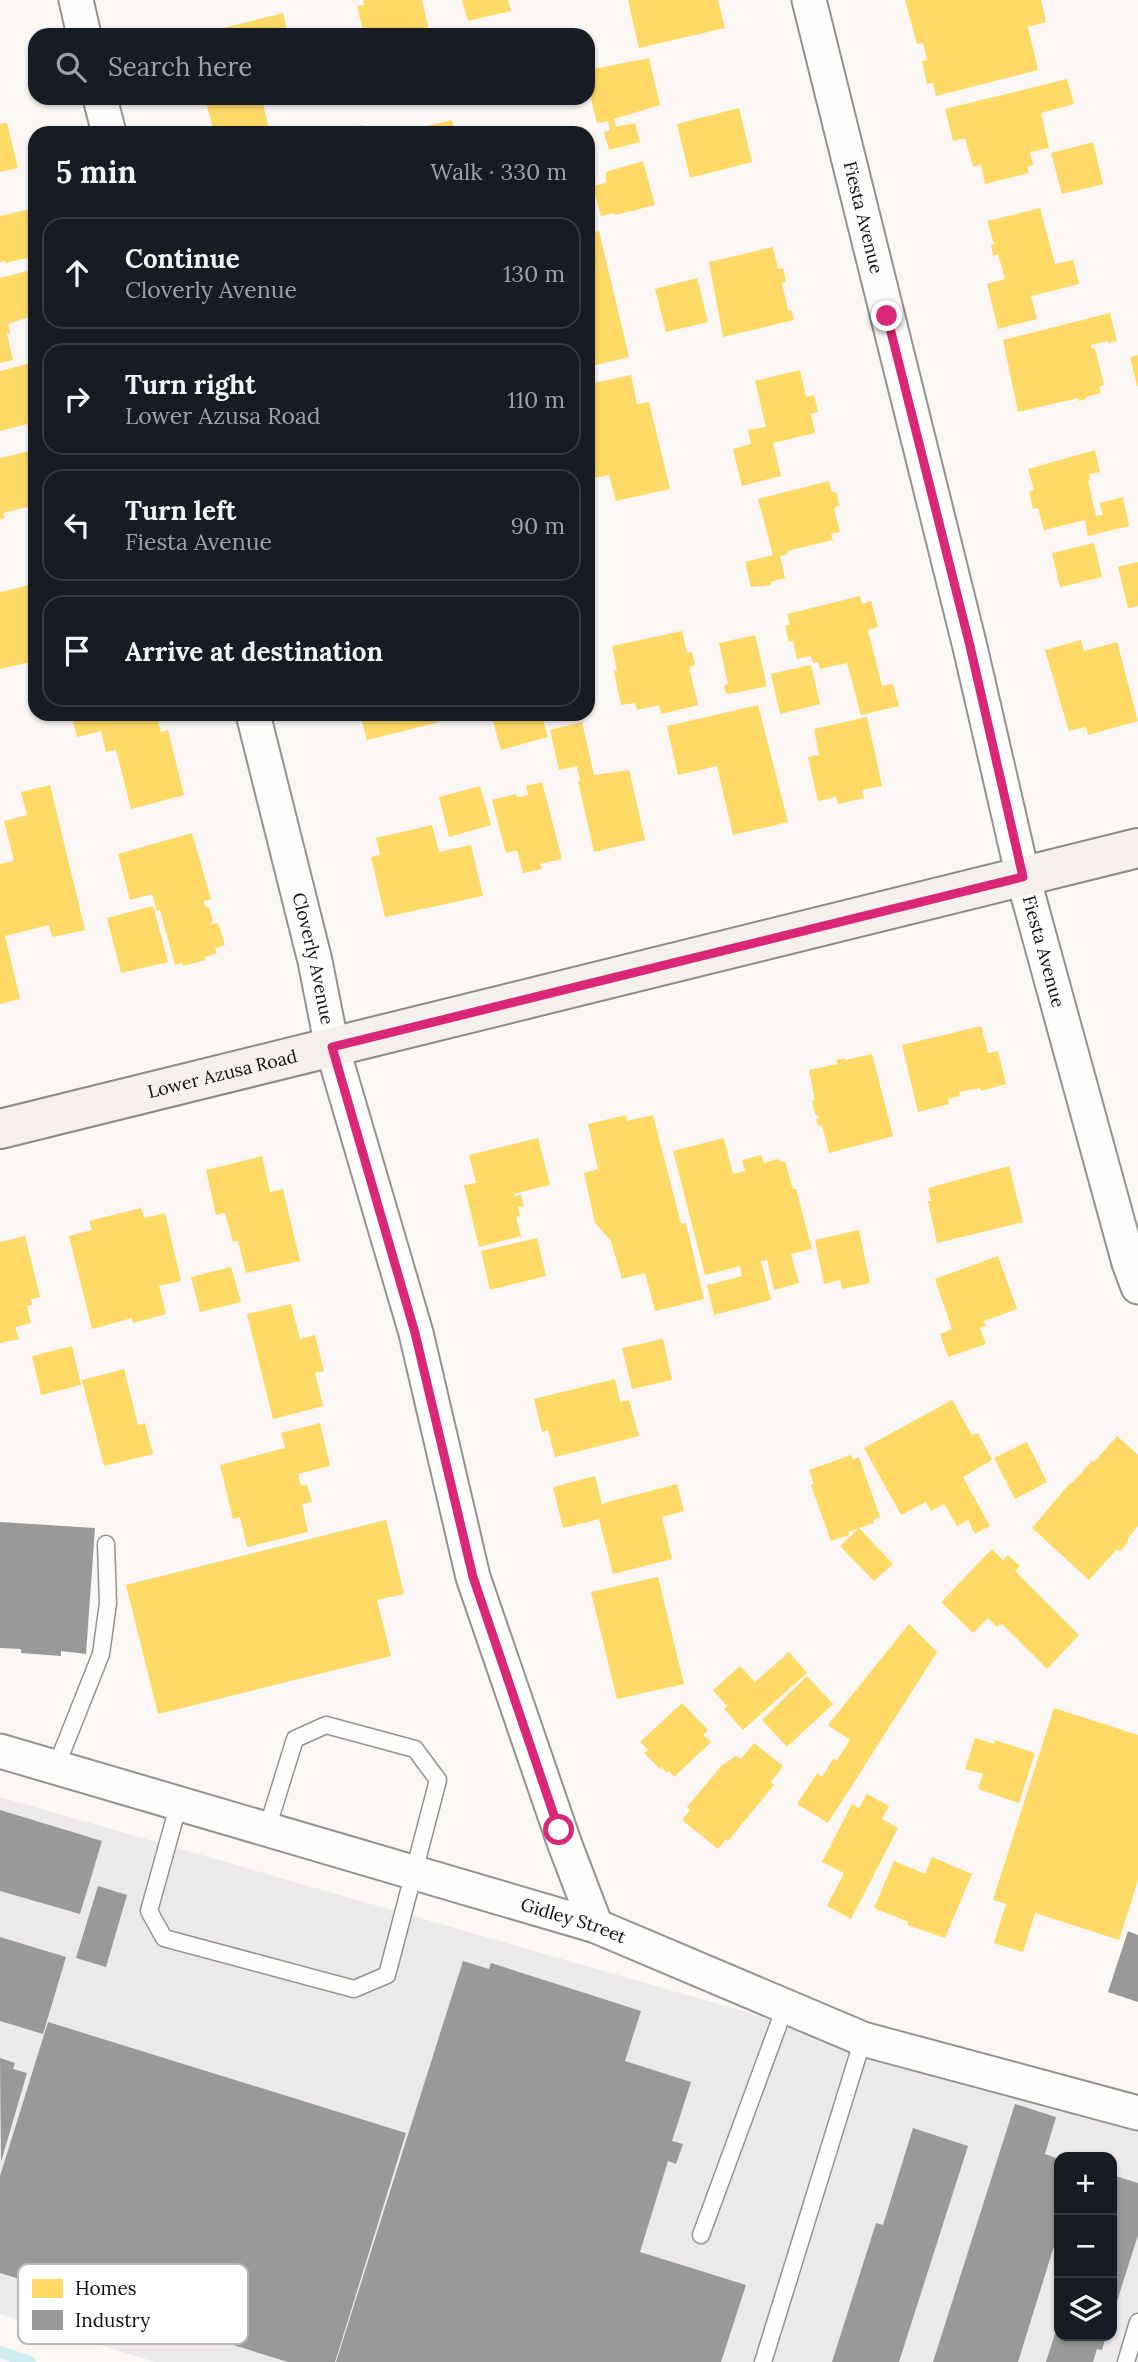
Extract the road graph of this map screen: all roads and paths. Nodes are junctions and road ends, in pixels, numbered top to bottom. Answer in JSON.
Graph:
{"nodes":[{"id":1,"x":76,"y":0,"type":"edge"},
{"id":2,"x":809,"y":0,"type":"edge"},
{"id":3,"x":82,"y":28,"type":"edge"},
{"id":4,"x":102,"y":105,"type":"edge"},
{"id":5,"x":107,"y":126,"type":"edge"},
{"id":6,"x":255,"y":721,"type":"edge"},
{"id":7,"x":1138,"y":848,"type":"edge"},
{"id":8,"x":1023,"y":877,"type":"junction"},
{"id":9,"x":332,"y":1047,"type":"junction"},
{"id":10,"x":0,"y":1129,"type":"edge"},
{"id":11,"x":1138,"y":1287,"type":"edge"},
{"id":12,"x":106,"y":1544,"type":"dead end"},
{"id":13,"x":0,"y":1751,"type":"edge"},
{"id":14,"x":56,"y":1767,"type":"junction"},
{"id":15,"x":179,"y":1803,"type":"junction"},
{"id":16,"x":267,"y":1829,"type":"junction"},
{"id":17,"x":415,"y":1873,"type":"junction"},
{"id":18,"x":596,"y":1926,"type":"junction"},
{"id":19,"x":785,"y":2007,"type":"junction"},
{"id":20,"x":863,"y":2039,"type":"junction"},
{"id":21,"x":1138,"y":2113,"type":"edge"},
{"id":22,"x":701,"y":2235,"type":"dead end"},
{"id":23,"x":1138,"y":2322,"type":"edge"},
{"id":24,"x":763,"y":2362,"type":"edge"},
{"id":25,"x":1126,"y":2362,"type":"edge"}],
"edges":[{"from":1,"to":3,"type":"street"},
{"from":2,"to":8,"type":"street","name":"Fiesta Avenue"},
{"from":4,"to":5,"type":"street"},
{"from":6,"to":9,"type":"street","name":"Cloverly Avenue"},
{"from":7,"to":8,"type":"main road","name":"Lower Azusa Road"},
{"from":8,"to":9,"type":"main road","name":"Lower Azusa Road"},
{"from":8,"to":11,"type":"street","name":"Fiesta Avenue"},
{"from":9,"to":10,"type":"main road","name":"Lower Azusa Road"},
{"from":9,"to":18,"type":"street","name":"Cloverly Avenue"},
{"from":12,"to":14,"type":"lane"},
{"from":13,"to":14,"type":"street","name":"Gidley Street"},
{"from":14,"to":15,"type":"street","name":"Gidley Street"},
{"from":15,"to":16,"type":"street","name":"Gidley Street"},
{"from":15,"to":17,"type":"lane"},
{"from":16,"to":17,"type":"street","name":"Gidley Street"},
{"from":16,"to":17,"type":"lane"},
{"from":17,"to":18,"type":"street","name":"Gidley Street"},
{"from":18,"to":19,"type":"street","name":"Gidley Street"},
{"from":19,"to":20,"type":"street","name":"Gidley Street"},
{"from":19,"to":22,"type":"lane"},
{"from":20,"to":21,"type":"street","name":"Gidley Street"},
{"from":20,"to":24,"type":"lane"},
{"from":23,"to":25,"type":"lane"}]}
